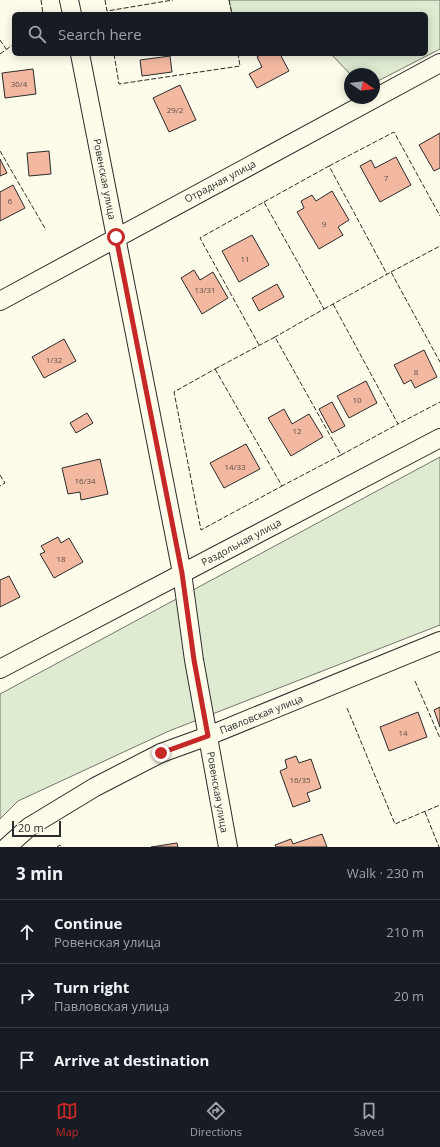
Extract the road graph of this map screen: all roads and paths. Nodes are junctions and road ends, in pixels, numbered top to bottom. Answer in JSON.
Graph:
{"nodes":[{"id":1,"x":69,"y":0,"type":"edge"},
{"id":2,"x":72,"y":12,"type":"edge"},
{"id":3,"x":80,"y":56,"type":"edge"},
{"id":4,"x":440,"y":63,"type":"edge"},
{"id":5,"x":116,"y":237,"type":"junction"},
{"id":6,"x":0,"y":301,"type":"edge"},
{"id":7,"x":440,"y":438,"type":"edge"},
{"id":8,"x":182,"y":573,"type":"junction"},
{"id":9,"x":440,"y":641,"type":"edge"},
{"id":10,"x":0,"y":669,"type":"edge"},
{"id":11,"x":208,"y":736,"type":"junction"},
{"id":12,"x":7,"y":847,"type":"edge"},
{"id":13,"x":228,"y":847,"type":"edge"}],
"edges":[{"from":1,"to":2,"type":"street"},
{"from":3,"to":5,"type":"street","name":"Ровенская улица"},
{"from":4,"to":5,"type":"street","name":"Отрадная улица"},
{"from":5,"to":6,"type":"street","name":"Отрадная улица"},
{"from":5,"to":8,"type":"street","name":"Ровенская улица"},
{"from":7,"to":8,"type":"street","name":"Раздольная улица"},
{"from":8,"to":10,"type":"street","name":"Раздольная улица"},
{"from":8,"to":11,"type":"street","name":"Ровенская улица"},
{"from":9,"to":11,"type":"street","name":"Павловская улица"},
{"from":11,"to":12,"type":"street","name":"Павловская улица"},
{"from":11,"to":13,"type":"street","name":"Ровенская улица"}]}
